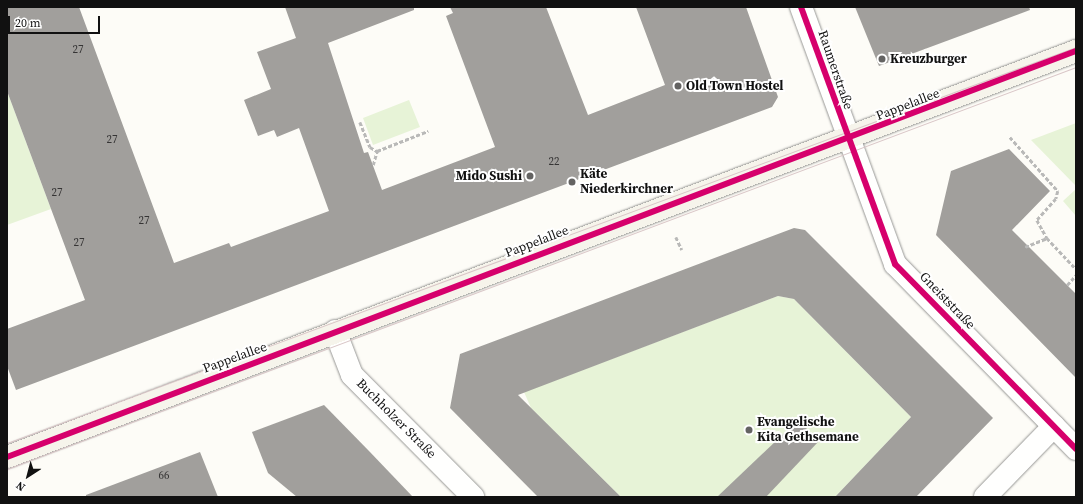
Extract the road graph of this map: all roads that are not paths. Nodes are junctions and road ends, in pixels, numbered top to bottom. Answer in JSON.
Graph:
{"nodes":[{"id":1,"x":801,"y":7,"type":"edge"},
{"id":2,"x":1076,"y":51,"type":"edge"},
{"id":3,"x":848,"y":140,"type":"junction"},
{"id":4,"x":335,"y":331,"type":"junction"},
{"id":5,"x":1054,"y":426,"type":"junction"},
{"id":6,"x":1076,"y":449,"type":"edge"},
{"id":7,"x":7,"y":457,"type":"edge"},
{"id":8,"x":473,"y":497,"type":"edge"},
{"id":9,"x":985,"y":497,"type":"edge"}],
"edges":[{"from":1,"to":3,"type":"street","name":"Raumerstraße"},
{"from":2,"to":3,"type":"street","name":"Pappelallee"},
{"from":3,"to":4,"type":"street","name":"Pappelallee"},
{"from":3,"to":5,"type":"street","name":"Gneiststraße"},
{"from":4,"to":7,"type":"street","name":"Pappelallee"},
{"from":4,"to":8,"type":"street","name":"Buchholzer Straße"},
{"from":5,"to":6,"type":"street","name":"Gneiststraße"},
{"from":5,"to":9,"type":"street"}]}
